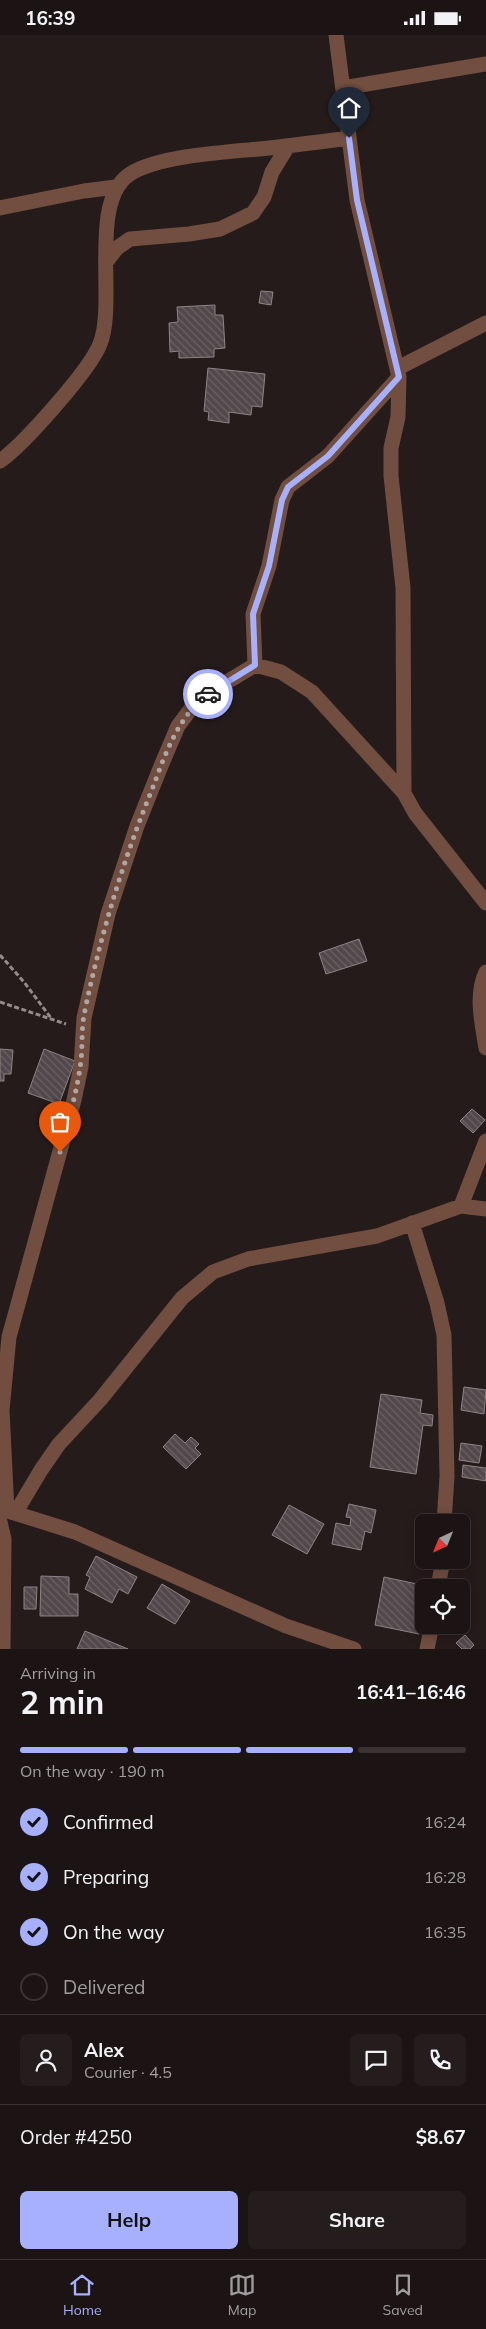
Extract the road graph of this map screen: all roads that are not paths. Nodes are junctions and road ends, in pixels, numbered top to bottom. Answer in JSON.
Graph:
{"nodes":[{"id":1,"x":336,"y":35,"type":"edge"},
{"id":2,"x":486,"y":64,"type":"edge"},
{"id":3,"x":343,"y":88,"type":"junction"},
{"id":4,"x":349,"y":138,"type":"junction"},
{"id":5,"x":288,"y":146,"type":"junction"},
{"id":6,"x":116,"y":187,"type":"junction"},
{"id":7,"x":0,"y":208,"type":"edge"},
{"id":8,"x":106,"y":262,"type":"junction"},
{"id":9,"x":486,"y":323,"type":"edge"},
{"id":10,"x":398,"y":372,"type":"junction"},
{"id":11,"x":0,"y":461,"type":"edge"},
{"id":12,"x":255,"y":665,"type":"junction"},
{"id":13,"x":404,"y":793,"type":"junction"},
{"id":14,"x":486,"y":903,"type":"edge"},
{"id":15,"x":486,"y":972,"type":"edge"},
{"id":16,"x":486,"y":1048,"type":"edge"},
{"id":17,"x":486,"y":1141,"type":"edge"},
{"id":18,"x":461,"y":1206,"type":"junction"},
{"id":19,"x":486,"y":1209,"type":"edge"},
{"id":20,"x":412,"y":1223,"type":"junction"},
{"id":21,"x":1,"y":1410,"type":"edge"},
{"id":22,"x":6,"y":1514,"type":"edge"},
{"id":23,"x":445,"y":1514,"type":"edge"},
{"id":24,"x":430,"y":1634,"type":"edge"},
{"id":25,"x":3,"y":1649,"type":"edge"},
{"id":26,"x":354,"y":1649,"type":"edge"},
{"id":27,"x":428,"y":1649,"type":"edge"}],
"edges":[{"from":1,"to":3,"type":"street"},
{"from":2,"to":3,"type":"street"},
{"from":3,"to":4,"type":"street"},
{"from":4,"to":5,"type":"street"},
{"from":4,"to":10,"type":"street"},
{"from":5,"to":6,"type":"street"},
{"from":5,"to":8,"type":"street"},
{"from":6,"to":7,"type":"street"},
{"from":6,"to":8,"type":"street"},
{"from":8,"to":11,"type":"street"},
{"from":9,"to":10,"type":"street"},
{"from":10,"to":12,"type":"street"},
{"from":10,"to":13,"type":"street"},
{"from":12,"to":13,"type":"street"},
{"from":12,"to":21,"type":"street"},
{"from":13,"to":14,"type":"street"},
{"from":15,"to":16,"type":"street"},
{"from":17,"to":18,"type":"street"},
{"from":18,"to":19,"type":"street"},
{"from":18,"to":20,"type":"street"},
{"from":20,"to":22,"type":"street"},
{"from":20,"to":23,"type":"street"},
{"from":21,"to":22,"type":"street"},
{"from":22,"to":25,"type":"street"},
{"from":22,"to":26,"type":"street"},
{"from":24,"to":27,"type":"street"}]}
